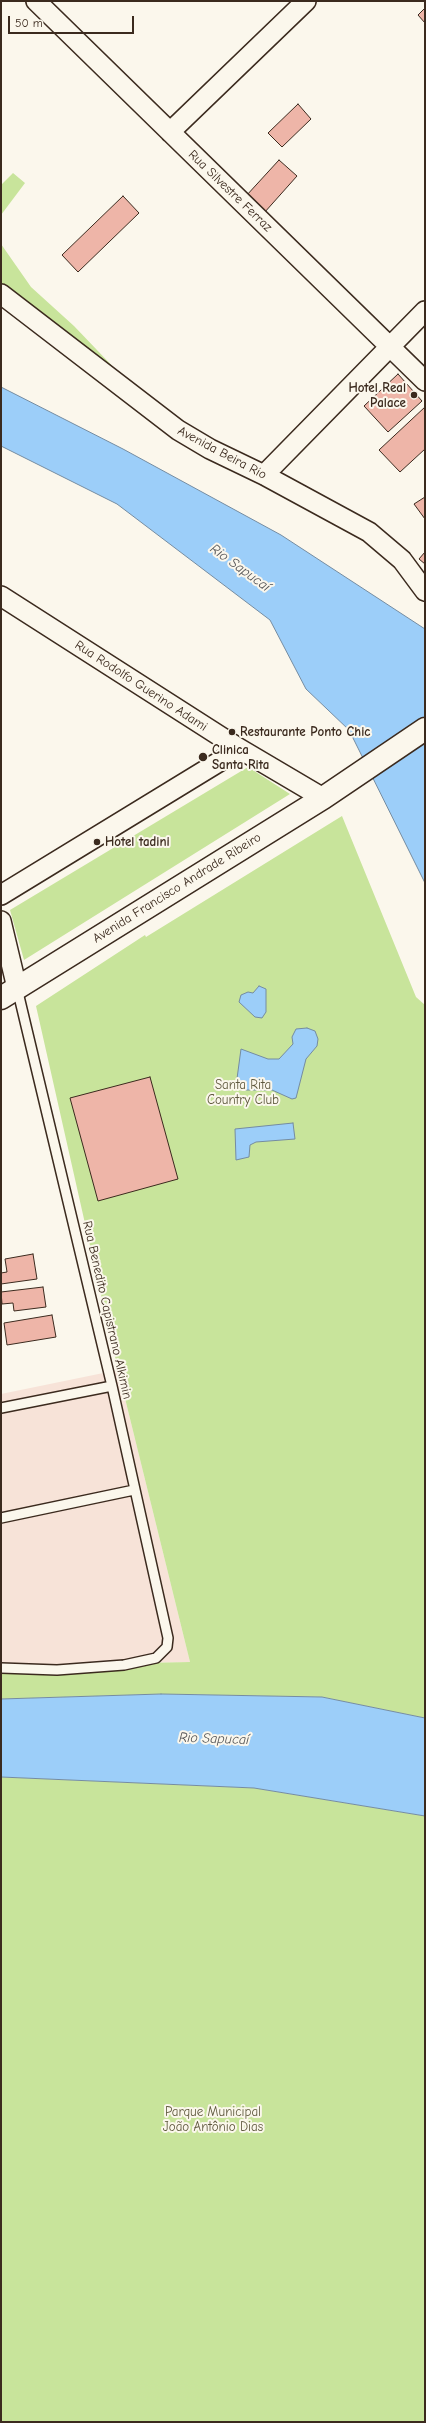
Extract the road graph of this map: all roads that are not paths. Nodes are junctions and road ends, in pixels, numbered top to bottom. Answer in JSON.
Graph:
{"nodes":[{"id":1,"x":36,"y":1,"type":"edge"},
{"id":2,"x":298,"y":4,"type":"edge"},
{"id":3,"x":170,"y":132,"type":"junction"},
{"id":4,"x":1,"y":294,"type":"edge"},
{"id":5,"x":425,"y":311,"type":"edge"},
{"id":6,"x":389,"y":347,"type":"junction"},
{"id":7,"x":425,"y":381,"type":"edge"},
{"id":8,"x":264,"y":475,"type":"junction"},
{"id":9,"x":425,"y":591,"type":"edge"},
{"id":10,"x":1,"y":596,"type":"edge"},
{"id":11,"x":425,"y":729,"type":"edge"},
{"id":12,"x":240,"y":749,"type":"junction"},
{"id":13,"x":323,"y":798,"type":"junction"},
{"id":14,"x":1,"y":895,"type":"edge"},
{"id":15,"x":1,"y":921,"type":"edge"},
{"id":16,"x":9,"y":993,"type":"edge"},
{"id":17,"x":112,"y":1386,"type":"junction"},
{"id":18,"x":1,"y":1408,"type":"edge"},
{"id":19,"x":134,"y":1490,"type":"junction"},
{"id":20,"x":1,"y":1518,"type":"edge"},
{"id":21,"x":1,"y":1668,"type":"edge"}],
"edges":[{"from":1,"to":3,"type":"street","name":"Rua Silvestre Ferraz"},
{"from":2,"to":3,"type":"street"},
{"from":3,"to":6,"type":"street","name":"Rua Silvestre Ferraz"},
{"from":4,"to":8,"type":"street","name":"Avenida Beira Rio"},
{"from":5,"to":6,"type":"street"},
{"from":6,"to":7,"type":"street","name":"Rua Silvestre Ferraz"},
{"from":6,"to":8,"type":"street"},
{"from":8,"to":9,"type":"street","name":"Avenida Beira Rio"},
{"from":10,"to":12,"type":"street","name":"Rua Rodolfo Guerino Adami"},
{"from":11,"to":13,"type":"main road","name":"Avenida Francisco Andrade Ribeiro"},
{"from":12,"to":13,"type":"street","name":"Rua Rodolfo Guerino Adami"},
{"from":12,"to":14,"type":"street"},
{"from":13,"to":16,"type":"main road","name":"Avenida Francisco Andrade Ribeiro"},
{"from":15,"to":16,"type":"street"},
{"from":16,"to":17,"type":"lane","name":"Rua Benedito Capistrano Alkimin"},
{"from":17,"to":18,"type":"lane"},
{"from":17,"to":19,"type":"lane","name":"Rua Benedito Capistrano Alkimin"},
{"from":19,"to":20,"type":"lane"},
{"from":19,"to":21,"type":"lane","name":"Rua Benedito Capistrano Alkimin"}]}
